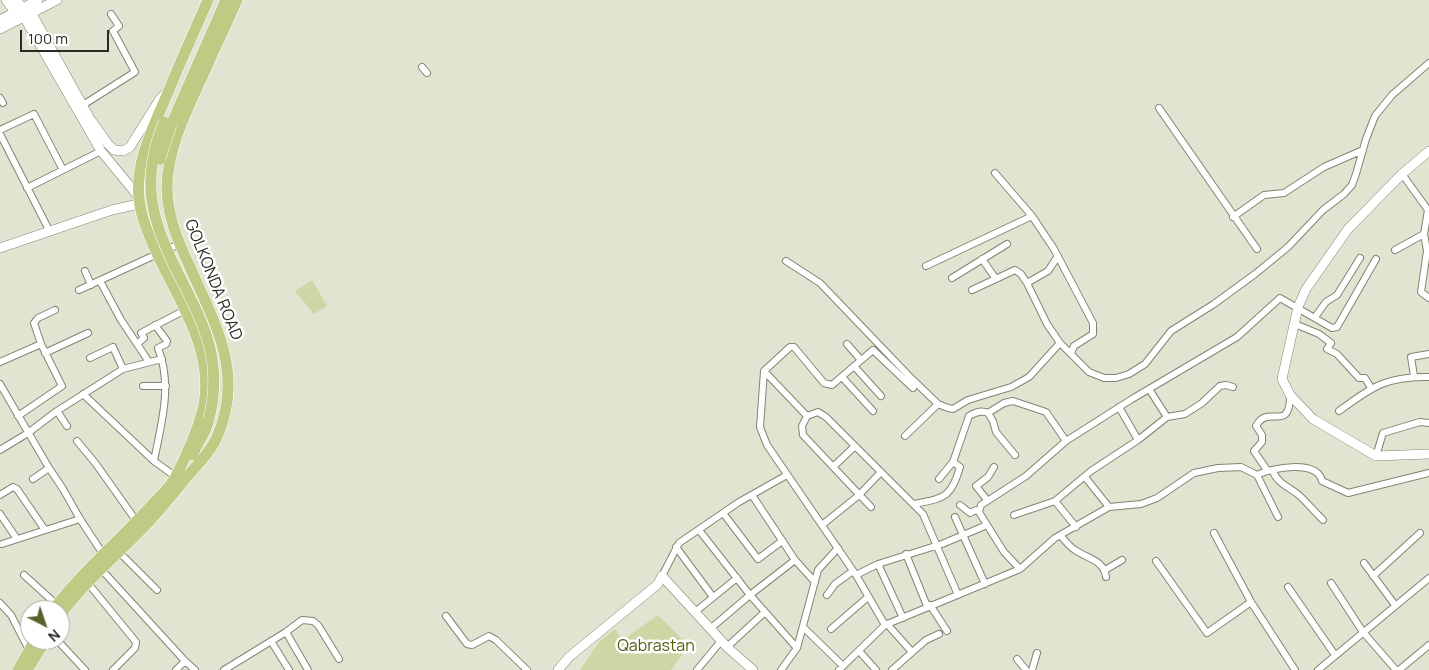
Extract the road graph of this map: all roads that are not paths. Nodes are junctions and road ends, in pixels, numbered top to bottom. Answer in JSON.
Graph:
{"nodes":[{"id":1,"x":6,"y":0,"type":"edge"},
{"id":2,"x":16,"y":0,"type":"edge"},
{"id":3,"x":38,"y":0,"type":"edge"},
{"id":4,"x":57,"y":0,"type":"edge"},
{"id":5,"x":208,"y":0,"type":"edge"},
{"id":6,"x":219,"y":0,"type":"edge"},
{"id":7,"x":226,"y":0,"type":"edge"},
{"id":8,"x":237,"y":0,"type":"edge"},
{"id":9,"x":24,"y":13,"type":"junction"},
{"id":10,"x":111,"y":14,"type":"dead end"},
{"id":11,"x":0,"y":20,"type":"edge"},
{"id":12,"x":0,"y":30,"type":"edge"},
{"id":13,"x":1429,"y":63,"type":"edge"},
{"id":14,"x":422,"y":67,"type":"dead end"},
{"id":15,"x":427,"y":73,"type":"dead end"},
{"id":16,"x":169,"y":90,"type":"junction"},
{"id":17,"x":83,"y":105,"type":"junction"},
{"id":18,"x":1159,"y":108,"type":"dead end"},
{"id":19,"x":0,"y":130,"type":"edge"},
{"id":20,"x":0,"y":134,"type":"edge"},
{"id":21,"x":1363,"y":150,"type":"junction"},
{"id":22,"x":101,"y":151,"type":"junction"},
{"id":23,"x":1429,"y":151,"type":"edge"},
{"id":24,"x":62,"y":170,"type":"junction"},
{"id":25,"x":995,"y":172,"type":"dead end"},
{"id":26,"x":1402,"y":174,"type":"junction"},
{"id":27,"x":27,"y":188,"type":"junction"},
{"id":28,"x":139,"y":200,"type":"junction"},
{"id":29,"x":1032,"y":216,"type":"junction"},
{"id":30,"x":1233,"y":217,"type":"junction"},
{"id":31,"x":50,"y":232,"type":"junction"},
{"id":32,"x":1424,"y":234,"type":"junction"},
{"id":33,"x":1007,"y":244,"type":"dead end"},
{"id":34,"x":0,"y":248,"type":"edge"},
{"id":35,"x":182,"y":250,"type":"junction"},
{"id":36,"x":1257,"y":250,"type":"dead end"},
{"id":37,"x":1394,"y":250,"type":"dead end"},
{"id":38,"x":1058,"y":256,"type":"junction"},
{"id":39,"x":1360,"y":258,"type":"dead end"},
{"id":40,"x":160,"y":259,"type":"junction"},
{"id":41,"x":982,"y":259,"type":"junction"},
{"id":42,"x":1376,"y":259,"type":"dead end"},
{"id":43,"x":786,"y":261,"type":"dead end"},
{"id":44,"x":926,"y":266,"type":"dead end"},
{"id":45,"x":85,"y":271,"type":"dead end"},
{"id":46,"x":952,"y":278,"type":"dead end"},
{"id":47,"x":996,"y":279,"type":"junction"},
{"id":48,"x":100,"y":281,"type":"junction"},
{"id":49,"x":1027,"y":283,"type":"junction"},
{"id":50,"x":91,"y":285,"type":"junction"},
{"id":51,"x":79,"y":290,"type":"dead end"},
{"id":52,"x":972,"y":290,"type":"dead end"},
{"id":53,"x":1429,"y":298,"type":"edge"},
{"id":54,"x":1298,"y":307,"type":"junction"},
{"id":55,"x":55,"y":310,"type":"dead end"},
{"id":56,"x":185,"y":310,"type":"junction"},
{"id":57,"x":1315,"y":317,"type":"junction"},
{"id":58,"x":1295,"y":324,"type":"junction"},
{"id":59,"x":155,"y":325,"type":"junction"},
{"id":60,"x":88,"y":332,"type":"dead end"},
{"id":61,"x":1060,"y":343,"type":"junction"},
{"id":62,"x":41,"y":344,"type":"junction"},
{"id":63,"x":137,"y":344,"type":"junction"},
{"id":64,"x":847,"y":344,"type":"dead end"},
{"id":65,"x":1071,"y":353,"type":"junction"},
{"id":66,"x":45,"y":354,"type":"junction"},
{"id":67,"x":1429,"y":354,"type":"edge"},
{"id":68,"x":90,"y":358,"type":"dead end"},
{"id":69,"x":162,"y":359,"type":"junction"},
{"id":70,"x":861,"y":360,"type":"junction"},
{"id":71,"x":0,"y":362,"type":"edge"},
{"id":72,"x":149,"y":362,"type":"junction"},
{"id":73,"x":854,"y":366,"type":"junction"},
{"id":74,"x":122,"y":369,"type":"junction"},
{"id":75,"x":764,"y":371,"type":"junction"},
{"id":76,"x":1414,"y":376,"type":"junction"},
{"id":77,"x":842,"y":377,"type":"junction"},
{"id":78,"x":1429,"y":377,"type":"edge"},
{"id":79,"x":0,"y":384,"type":"edge"},
{"id":80,"x":143,"y":386,"type":"dead end"},
{"id":81,"x":166,"y":386,"type":"junction"},
{"id":82,"x":1233,"y":387,"type":"dead end"},
{"id":83,"x":913,"y":388,"type":"dead end"},
{"id":84,"x":1371,"y":388,"type":"junction"},
{"id":85,"x":1149,"y":389,"type":"junction"},
{"id":86,"x":83,"y":394,"type":"junction"},
{"id":87,"x":881,"y":396,"type":"dead end"},
{"id":88,"x":1290,"y":396,"type":"junction"},
{"id":89,"x":938,"y":404,"type":"junction"},
{"id":90,"x":1118,"y":407,"type":"junction"},
{"id":91,"x":57,"y":411,"type":"junction"},
{"id":92,"x":873,"y":411,"type":"dead end"},
{"id":93,"x":1339,"y":411,"type":"dead end"},
{"id":94,"x":986,"y":412,"type":"junction"},
{"id":95,"x":18,"y":416,"type":"junction"},
{"id":96,"x":808,"y":416,"type":"junction"},
{"id":97,"x":1167,"y":417,"type":"junction"},
{"id":98,"x":213,"y":420,"type":"junction"},
{"id":99,"x":1429,"y":423,"type":"edge"},
{"id":100,"x":67,"y":426,"type":"dead end"},
{"id":101,"x":28,"y":433,"type":"junction"},
{"id":102,"x":905,"y":436,"type":"dead end"},
{"id":103,"x":1138,"y":440,"type":"junction"},
{"id":104,"x":77,"y":441,"type":"dead end"},
{"id":105,"x":1066,"y":441,"type":"junction"},
{"id":106,"x":855,"y":446,"type":"junction"},
{"id":107,"x":0,"y":450,"type":"edge"},
{"id":108,"x":1429,"y":454,"type":"edge"},
{"id":109,"x":1015,"y":455,"type":"dead end"},
{"id":110,"x":1376,"y":456,"type":"junction"},
{"id":111,"x":154,"y":462,"type":"junction"},
{"id":112,"x":953,"y":462,"type":"junction"},
{"id":113,"x":832,"y":467,"type":"junction"},
{"id":114,"x":994,"y":467,"type":"dead end"},
{"id":115,"x":49,"y":468,"type":"junction"},
{"id":116,"x":1270,"y":471,"type":"junction"},
{"id":117,"x":881,"y":472,"type":"junction"},
{"id":118,"x":1429,"y":472,"type":"edge"},
{"id":119,"x":788,"y":475,"type":"junction"},
{"id":120,"x":1257,"y":475,"type":"junction"},
{"id":121,"x":1085,"y":477,"type":"junction"},
{"id":122,"x":181,"y":478,"type":"junction"},
{"id":123,"x":33,"y":479,"type":"dead end"},
{"id":124,"x":939,"y":479,"type":"dead end"},
{"id":125,"x":0,"y":495,"type":"edge"},
{"id":126,"x":752,"y":495,"type":"junction"},
{"id":127,"x":858,"y":496,"type":"junction"},
{"id":128,"x":987,"y":500,"type":"junction"},
{"id":129,"x":1056,"y":502,"type":"junction"},
{"id":130,"x":960,"y":505,"type":"dead end"},
{"id":131,"x":915,"y":506,"type":"junction"},
{"id":132,"x":1109,"y":507,"type":"junction"},
{"id":133,"x":871,"y":508,"type":"dead end"},
{"id":134,"x":979,"y":512,"type":"junction"},
{"id":135,"x":723,"y":513,"type":"junction"},
{"id":136,"x":0,"y":514,"type":"edge"},
{"id":137,"x":1014,"y":515,"type":"dead end"},
{"id":138,"x":955,"y":517,"type":"dead end"},
{"id":139,"x":1278,"y":517,"type":"dead end"},
{"id":140,"x":80,"y":519,"type":"junction"},
{"id":141,"x":1323,"y":520,"type":"dead end"},
{"id":142,"x":137,"y":522,"type":"junction"},
{"id":143,"x":822,"y":525,"type":"junction"},
{"id":144,"x":987,"y":525,"type":"junction"},
{"id":145,"x":1076,"y":527,"type":"junction"},
{"id":146,"x":45,"y":530,"type":"junction"},
{"id":147,"x":699,"y":530,"type":"junction"},
{"id":148,"x":1420,"y":532,"type":"dead end"},
{"id":149,"x":1214,"y":533,"type":"dead end"},
{"id":150,"x":964,"y":535,"type":"junction"},
{"id":151,"x":1061,"y":536,"type":"junction"},
{"id":152,"x":17,"y":539,"type":"junction"},
{"id":153,"x":782,"y":541,"type":"junction"},
{"id":154,"x":2,"y":544,"type":"dead end"},
{"id":155,"x":937,"y":546,"type":"junction"},
{"id":156,"x":676,"y":547,"type":"junction"},
{"id":157,"x":838,"y":548,"type":"junction"},
{"id":158,"x":118,"y":551,"type":"junction"},
{"id":159,"x":103,"y":554,"type":"junction"},
{"id":160,"x":906,"y":554,"type":"junction"},
{"id":161,"x":796,"y":560,"type":"junction"},
{"id":162,"x":1122,"y":560,"type":"dead end"},
{"id":163,"x":1156,"y":561,"type":"dead end"},
{"id":164,"x":878,"y":564,"type":"junction"},
{"id":165,"x":1364,"y":564,"type":"dead end"},
{"id":166,"x":100,"y":568,"type":"junction"},
{"id":167,"x":1020,"y":569,"type":"junction"},
{"id":168,"x":1105,"y":570,"type":"junction"},
{"id":169,"x":854,"y":573,"type":"junction"},
{"id":170,"x":24,"y":575,"type":"dead end"},
{"id":171,"x":662,"y":576,"type":"junction"},
{"id":172,"x":1374,"y":576,"type":"junction"},
{"id":173,"x":1106,"y":577,"type":"dead end"},
{"id":174,"x":737,"y":578,"type":"junction"},
{"id":175,"x":1429,"y":578,"type":"edge"},
{"id":176,"x":87,"y":582,"type":"junction"},
{"id":177,"x":815,"y":582,"type":"junction"},
{"id":178,"x":1331,"y":583,"type":"dead end"},
{"id":179,"x":985,"y":584,"type":"junction"},
{"id":180,"x":1288,"y":587,"type":"dead end"},
{"id":181,"x":156,"y":590,"type":"dead end"},
{"id":182,"x":750,"y":595,"type":"junction"},
{"id":183,"x":827,"y":595,"type":"dead end"},
{"id":184,"x":958,"y":595,"type":"junction"},
{"id":185,"x":713,"y":597,"type":"junction"},
{"id":186,"x":868,"y":597,"type":"junction"},
{"id":187,"x":48,"y":600,"type":"edge"},
{"id":188,"x":62,"y":600,"type":"edge"},
{"id":189,"x":68,"y":600,"type":"edge"},
{"id":190,"x":1251,"y":602,"type":"junction"},
{"id":191,"x":0,"y":603,"type":"edge"},
{"id":192,"x":929,"y":606,"type":"junction"},
{"id":193,"x":1395,"y":606,"type":"junction"},
{"id":194,"x":695,"y":612,"type":"junction"},
{"id":195,"x":765,"y":612,"type":"junction"},
{"id":196,"x":446,"y":616,"type":"dead end"},
{"id":197,"x":902,"y":618,"type":"junction"},
{"id":198,"x":886,"y":624,"type":"junction"},
{"id":199,"x":803,"y":626,"type":"junction"},
{"id":200,"x":20,"y":628,"type":"edge"},
{"id":201,"x":710,"y":629,"type":"junction"},
{"id":202,"x":831,"y":629,"type":"dead end"},
{"id":203,"x":947,"y":631,"type":"dead end"},
{"id":204,"x":286,"y":632,"type":"junction"},
{"id":205,"x":1363,"y":632,"type":"junction"},
{"id":206,"x":939,"y":634,"type":"dead end"},
{"id":207,"x":271,"y":641,"type":"junction"},
{"id":208,"x":724,"y":644,"type":"junction"},
{"id":209,"x":1429,"y":646,"type":"edge"},
{"id":210,"x":797,"y":648,"type":"junction"},
{"id":211,"x":29,"y":650,"type":"edge"},
{"id":212,"x":40,"y":650,"type":"edge"},
{"id":213,"x":66,"y":650,"type":"edge"},
{"id":214,"x":859,"y":650,"type":"junction"},
{"id":215,"x":912,"y":652,"type":"junction"},
{"id":216,"x":1037,"y":653,"type":"dead end"},
{"id":217,"x":1335,"y":655,"type":"junction"},
{"id":218,"x":339,"y":659,"type":"dead end"},
{"id":219,"x":1017,"y":659,"type":"dead end"},
{"id":220,"x":185,"y":661,"type":"junction"},
{"id":221,"x":840,"y":668,"type":"edge"},
{"id":222,"x":18,"y":670,"type":"edge"},
{"id":223,"x":27,"y":670,"type":"edge"},
{"id":224,"x":85,"y":670,"type":"edge"},
{"id":225,"x":113,"y":670,"type":"edge"},
{"id":226,"x":176,"y":670,"type":"edge"},
{"id":227,"x":195,"y":670,"type":"edge"},
{"id":228,"x":224,"y":670,"type":"edge"},
{"id":229,"x":289,"y":670,"type":"edge"},
{"id":230,"x":308,"y":670,"type":"edge"},
{"id":231,"x":527,"y":670,"type":"edge"},
{"id":232,"x":558,"y":670,"type":"edge"},
{"id":233,"x":697,"y":670,"type":"edge"},
{"id":234,"x":753,"y":670,"type":"edge"},
{"id":235,"x":781,"y":670,"type":"edge"},
{"id":236,"x":876,"y":670,"type":"edge"},
{"id":237,"x":892,"y":670,"type":"edge"},
{"id":238,"x":1026,"y":670,"type":"edge"},
{"id":239,"x":1032,"y":670,"type":"edge"},
{"id":240,"x":1295,"y":670,"type":"edge"},
{"id":241,"x":1318,"y":670,"type":"edge"},
{"id":242,"x":1397,"y":670,"type":"edge"}],
"edges":[{"from":1,"to":9,"type":"street"},
{"from":2,"to":9,"type":"street"},
{"from":3,"to":9,"type":"street"},
{"from":4,"to":9,"type":"street"},
{"from":5,"to":16,"type":"highway","name":"GOLKONDA ROAD"},
{"from":6,"to":98,"type":"highway","bridge":true},
{"from":7,"to":98,"type":"highway","bridge":true},
{"from":8,"to":35,"type":"highway","name":"GOLKONDA ROAD"},
{"from":9,"to":11,"type":"street"},
{"from":9,"to":12,"type":"street"},
{"from":9,"to":17,"type":"street"},
{"from":9,"to":22,"type":"street"},
{"from":10,"to":17,"type":"street"},
{"from":13,"to":21,"type":"street"},
{"from":14,"to":15,"type":"street"},
{"from":16,"to":17,"type":"street"},
{"from":16,"to":28,"type":"highway","name":"GOLKONDA ROAD"},
{"from":18,"to":30,"type":"street"},
{"from":19,"to":24,"type":"street"},
{"from":20,"to":27,"type":"street"},
{"from":21,"to":30,"type":"street"},
{"from":21,"to":65,"type":"street"},
{"from":22,"to":24,"type":"street"},
{"from":22,"to":28,"type":"street"},
{"from":23,"to":26,"type":"street"},
{"from":24,"to":27,"type":"street"},
{"from":25,"to":29,"type":"street"},
{"from":26,"to":32,"type":"street"},
{"from":26,"to":54,"type":"street"},
{"from":27,"to":31,"type":"street"},
{"from":28,"to":31,"type":"street"},
{"from":28,"to":40,"type":"highway","name":"GOLKONDA ROAD"},
{"from":29,"to":38,"type":"street"},
{"from":29,"to":44,"type":"street"},
{"from":30,"to":36,"type":"street"},
{"from":31,"to":34,"type":"street"},
{"from":32,"to":37,"type":"street"},
{"from":32,"to":53,"type":"street"},
{"from":33,"to":41,"type":"street"},
{"from":35,"to":40,"type":"highway"},
{"from":35,"to":122,"type":"highway","name":"GOLKONDA ROAD"},
{"from":38,"to":49,"type":"street"},
{"from":38,"to":65,"type":"street"},
{"from":39,"to":57,"type":"street"},
{"from":40,"to":48,"type":"street"},
{"from":40,"to":56,"type":"highway","name":"GOLKONDA ROAD"},
{"from":41,"to":46,"type":"street"},
{"from":41,"to":47,"type":"street"},
{"from":42,"to":57,"type":"street"},
{"from":43,"to":89,"type":"street"},
{"from":45,"to":50,"type":"street"},
{"from":47,"to":49,"type":"street"},
{"from":47,"to":52,"type":"street"},
{"from":48,"to":50,"type":"street"},
{"from":48,"to":63,"type":"street"},
{"from":49,"to":61,"type":"street"},
{"from":50,"to":51,"type":"street"},
{"from":54,"to":57,"type":"street"},
{"from":54,"to":58,"type":"street"},
{"from":54,"to":85,"type":"street"},
{"from":55,"to":62,"type":"street"},
{"from":56,"to":59,"type":"street"},
{"from":56,"to":122,"type":"highway","name":"GOLKONDA ROAD"},
{"from":58,"to":84,"type":"street"},
{"from":58,"to":88,"type":"street"},
{"from":59,"to":63,"type":"street"},
{"from":59,"to":69,"type":"street"},
{"from":60,"to":66,"type":"street"},
{"from":61,"to":65,"type":"street"},
{"from":61,"to":89,"type":"street"},
{"from":62,"to":66,"type":"street"},
{"from":62,"to":71,"type":"street"},
{"from":63,"to":72,"type":"street"},
{"from":64,"to":70,"type":"street"},
{"from":66,"to":95,"type":"street"},
{"from":67,"to":76,"type":"street"},
{"from":68,"to":74,"type":"street"},
{"from":69,"to":72,"type":"street"},
{"from":69,"to":81,"type":"street"},
{"from":70,"to":73,"type":"street"},
{"from":70,"to":83,"type":"street"},
{"from":72,"to":74,"type":"street"},
{"from":73,"to":77,"type":"street"},
{"from":73,"to":87,"type":"street"},
{"from":74,"to":86,"type":"street"},
{"from":75,"to":77,"type":"street"},
{"from":75,"to":96,"type":"street"},
{"from":75,"to":119,"type":"street"},
{"from":76,"to":78,"type":"street"},
{"from":76,"to":84,"type":"street"},
{"from":77,"to":92,"type":"street"},
{"from":79,"to":95,"type":"street"},
{"from":80,"to":81,"type":"street"},
{"from":81,"to":111,"type":"street"},
{"from":82,"to":97,"type":"street"},
{"from":84,"to":93,"type":"street"},
{"from":85,"to":90,"type":"street"},
{"from":85,"to":97,"type":"street"},
{"from":86,"to":91,"type":"street"},
{"from":86,"to":111,"type":"street"},
{"from":88,"to":110,"type":"street"},
{"from":88,"to":116,"type":"street"},
{"from":89,"to":102,"type":"street"},
{"from":90,"to":103,"type":"street"},
{"from":90,"to":105,"type":"street"},
{"from":91,"to":100,"type":"street"},
{"from":91,"to":101,"type":"street"},
{"from":94,"to":105,"type":"street"},
{"from":94,"to":109,"type":"street"},
{"from":94,"to":112,"type":"street"},
{"from":95,"to":101,"type":"street"},
{"from":96,"to":106,"type":"street"},
{"from":96,"to":113,"type":"street"},
{"from":97,"to":103,"type":"street"},
{"from":98,"to":122,"type":"highway"},
{"from":99,"to":110,"type":"street"},
{"from":101,"to":107,"type":"street"},
{"from":101,"to":115,"type":"street"},
{"from":103,"to":121,"type":"street"},
{"from":104,"to":142,"type":"street"},
{"from":105,"to":128,"type":"street"},
{"from":106,"to":113,"type":"street"},
{"from":106,"to":117,"type":"street"},
{"from":108,"to":110,"type":"street"},
{"from":111,"to":122,"type":"street"},
{"from":112,"to":124,"type":"street"},
{"from":112,"to":131,"type":"street"},
{"from":113,"to":127,"type":"street"},
{"from":114,"to":128,"type":"street"},
{"from":115,"to":123,"type":"street"},
{"from":115,"to":140,"type":"street"},
{"from":116,"to":118,"type":"street"},
{"from":116,"to":120,"type":"street"},
{"from":116,"to":141,"type":"street"},
{"from":117,"to":127,"type":"street"},
{"from":117,"to":131,"type":"street"},
{"from":119,"to":126,"type":"street"},
{"from":119,"to":143,"type":"street"},
{"from":120,"to":132,"type":"street"},
{"from":120,"to":139,"type":"street"},
{"from":121,"to":129,"type":"street"},
{"from":121,"to":132,"type":"street"},
{"from":122,"to":142,"type":"highway","name":"GOLKONDA ROAD"},
{"from":122,"to":158,"type":"highway","name":"GOLKONDA ROAD"},
{"from":125,"to":146,"type":"street"},
{"from":126,"to":135,"type":"street"},
{"from":126,"to":153,"type":"street"},
{"from":127,"to":133,"type":"street"},
{"from":127,"to":143,"type":"street"},
{"from":128,"to":134,"type":"street"},
{"from":129,"to":137,"type":"street"},
{"from":129,"to":145,"type":"street"},
{"from":130,"to":134,"type":"street"},
{"from":131,"to":155,"type":"street"},
{"from":132,"to":145,"type":"street"},
{"from":134,"to":144,"type":"street"},
{"from":135,"to":147,"type":"street"},
{"from":135,"to":153,"type":"street"},
{"from":136,"to":152,"type":"street"},
{"from":138,"to":150,"type":"street"},
{"from":140,"to":146,"type":"street"},
{"from":140,"to":159,"type":"street"},
{"from":142,"to":159,"type":"highway","name":"GOLKONDA ROAD"},
{"from":143,"to":157,"type":"street"},
{"from":144,"to":150,"type":"street"},
{"from":144,"to":167,"type":"street"},
{"from":145,"to":151,"type":"street"},
{"from":146,"to":152,"type":"street"},
{"from":147,"to":156,"type":"street"},
{"from":147,"to":174,"type":"street"},
{"from":148,"to":172,"type":"street"},
{"from":149,"to":190,"type":"street"},
{"from":150,"to":155,"type":"street"},
{"from":150,"to":179,"type":"street"},
{"from":151,"to":167,"type":"street"},
{"from":151,"to":168,"type":"street"},
{"from":152,"to":154,"type":"street"},
{"from":153,"to":161,"type":"street"},
{"from":155,"to":160,"type":"street"},
{"from":155,"to":184,"type":"street"},
{"from":156,"to":171,"type":"street"},
{"from":156,"to":185,"type":"street"},
{"from":157,"to":169,"type":"street"},
{"from":157,"to":177,"type":"street"},
{"from":158,"to":166,"type":"highway","name":"GOLKONDA ROAD"},
{"from":158,"to":181,"type":"street"},
{"from":159,"to":188,"type":"highway","name":"GOLKONDA ROAD"},
{"from":160,"to":164,"type":"street"},
{"from":160,"to":192,"type":"street"},
{"from":161,"to":177,"type":"street"},
{"from":161,"to":182,"type":"street"},
{"from":162,"to":168,"type":"street"},
{"from":163,"to":190,"type":"street"},
{"from":164,"to":169,"type":"street"},
{"from":164,"to":197,"type":"street"},
{"from":165,"to":172,"type":"street"},
{"from":166,"to":176,"type":"highway","name":"GOLKONDA ROAD"},
{"from":166,"to":220,"type":"street"},
{"from":167,"to":179,"type":"street"},
{"from":168,"to":173,"type":"street"},
{"from":169,"to":183,"type":"street"},
{"from":169,"to":186,"type":"street"},
{"from":170,"to":187,"type":"street"},
{"from":171,"to":194,"type":"street"},
{"from":171,"to":232,"type":"street"},
{"from":172,"to":193,"type":"street"},
{"from":174,"to":182,"type":"street"},
{"from":174,"to":185,"type":"street"},
{"from":175,"to":193,"type":"street"},
{"from":176,"to":189,"type":"highway","name":"GOLKONDA ROAD"},
{"from":176,"to":225,"type":"street"},
{"from":177,"to":199,"type":"street"},
{"from":178,"to":205,"type":"street"},
{"from":179,"to":184,"type":"street"},
{"from":180,"to":217,"type":"street"},
{"from":182,"to":195,"type":"street"},
{"from":182,"to":201,"type":"street"},
{"from":184,"to":192,"type":"street"},
{"from":185,"to":194,"type":"street"},
{"from":186,"to":198,"type":"street"},
{"from":186,"to":202,"type":"street"},
{"from":190,"to":240,"type":"street"},
{"from":191,"to":200,"type":"street"},
{"from":192,"to":197,"type":"street"},
{"from":192,"to":203,"type":"street"},
{"from":193,"to":205,"type":"street"},
{"from":194,"to":201,"type":"street"},
{"from":195,"to":208,"type":"street"},
{"from":195,"to":210,"type":"street"},
{"from":196,"to":231,"type":"street"},
{"from":197,"to":198,"type":"street"},
{"from":198,"to":214,"type":"street"},
{"from":198,"to":215,"type":"street"},
{"from":199,"to":210,"type":"street"},
{"from":199,"to":221,"type":"street"},
{"from":201,"to":208,"type":"street"},
{"from":204,"to":207,"type":"street"},
{"from":204,"to":218,"type":"street"},
{"from":204,"to":230,"type":"street"},
{"from":205,"to":217,"type":"street"},
{"from":205,"to":242,"type":"street"},
{"from":206,"to":215,"type":"street"},
{"from":207,"to":228,"type":"street"},
{"from":207,"to":229,"type":"street"},
{"from":208,"to":233,"type":"street"},
{"from":208,"to":234,"type":"street"},
{"from":209,"to":242,"type":"street"},
{"from":210,"to":235,"type":"street"},
{"from":211,"to":222,"type":"highway"},
{"from":212,"to":223,"type":"highway"},
{"from":213,"to":224,"type":"street"},
{"from":214,"to":221,"type":"street"},
{"from":214,"to":236,"type":"street"},
{"from":215,"to":237,"type":"street"},
{"from":216,"to":239,"type":"street"},
{"from":217,"to":241,"type":"street"},
{"from":219,"to":238,"type":"street"},
{"from":220,"to":226,"type":"street"},
{"from":220,"to":227,"type":"street"}]}
